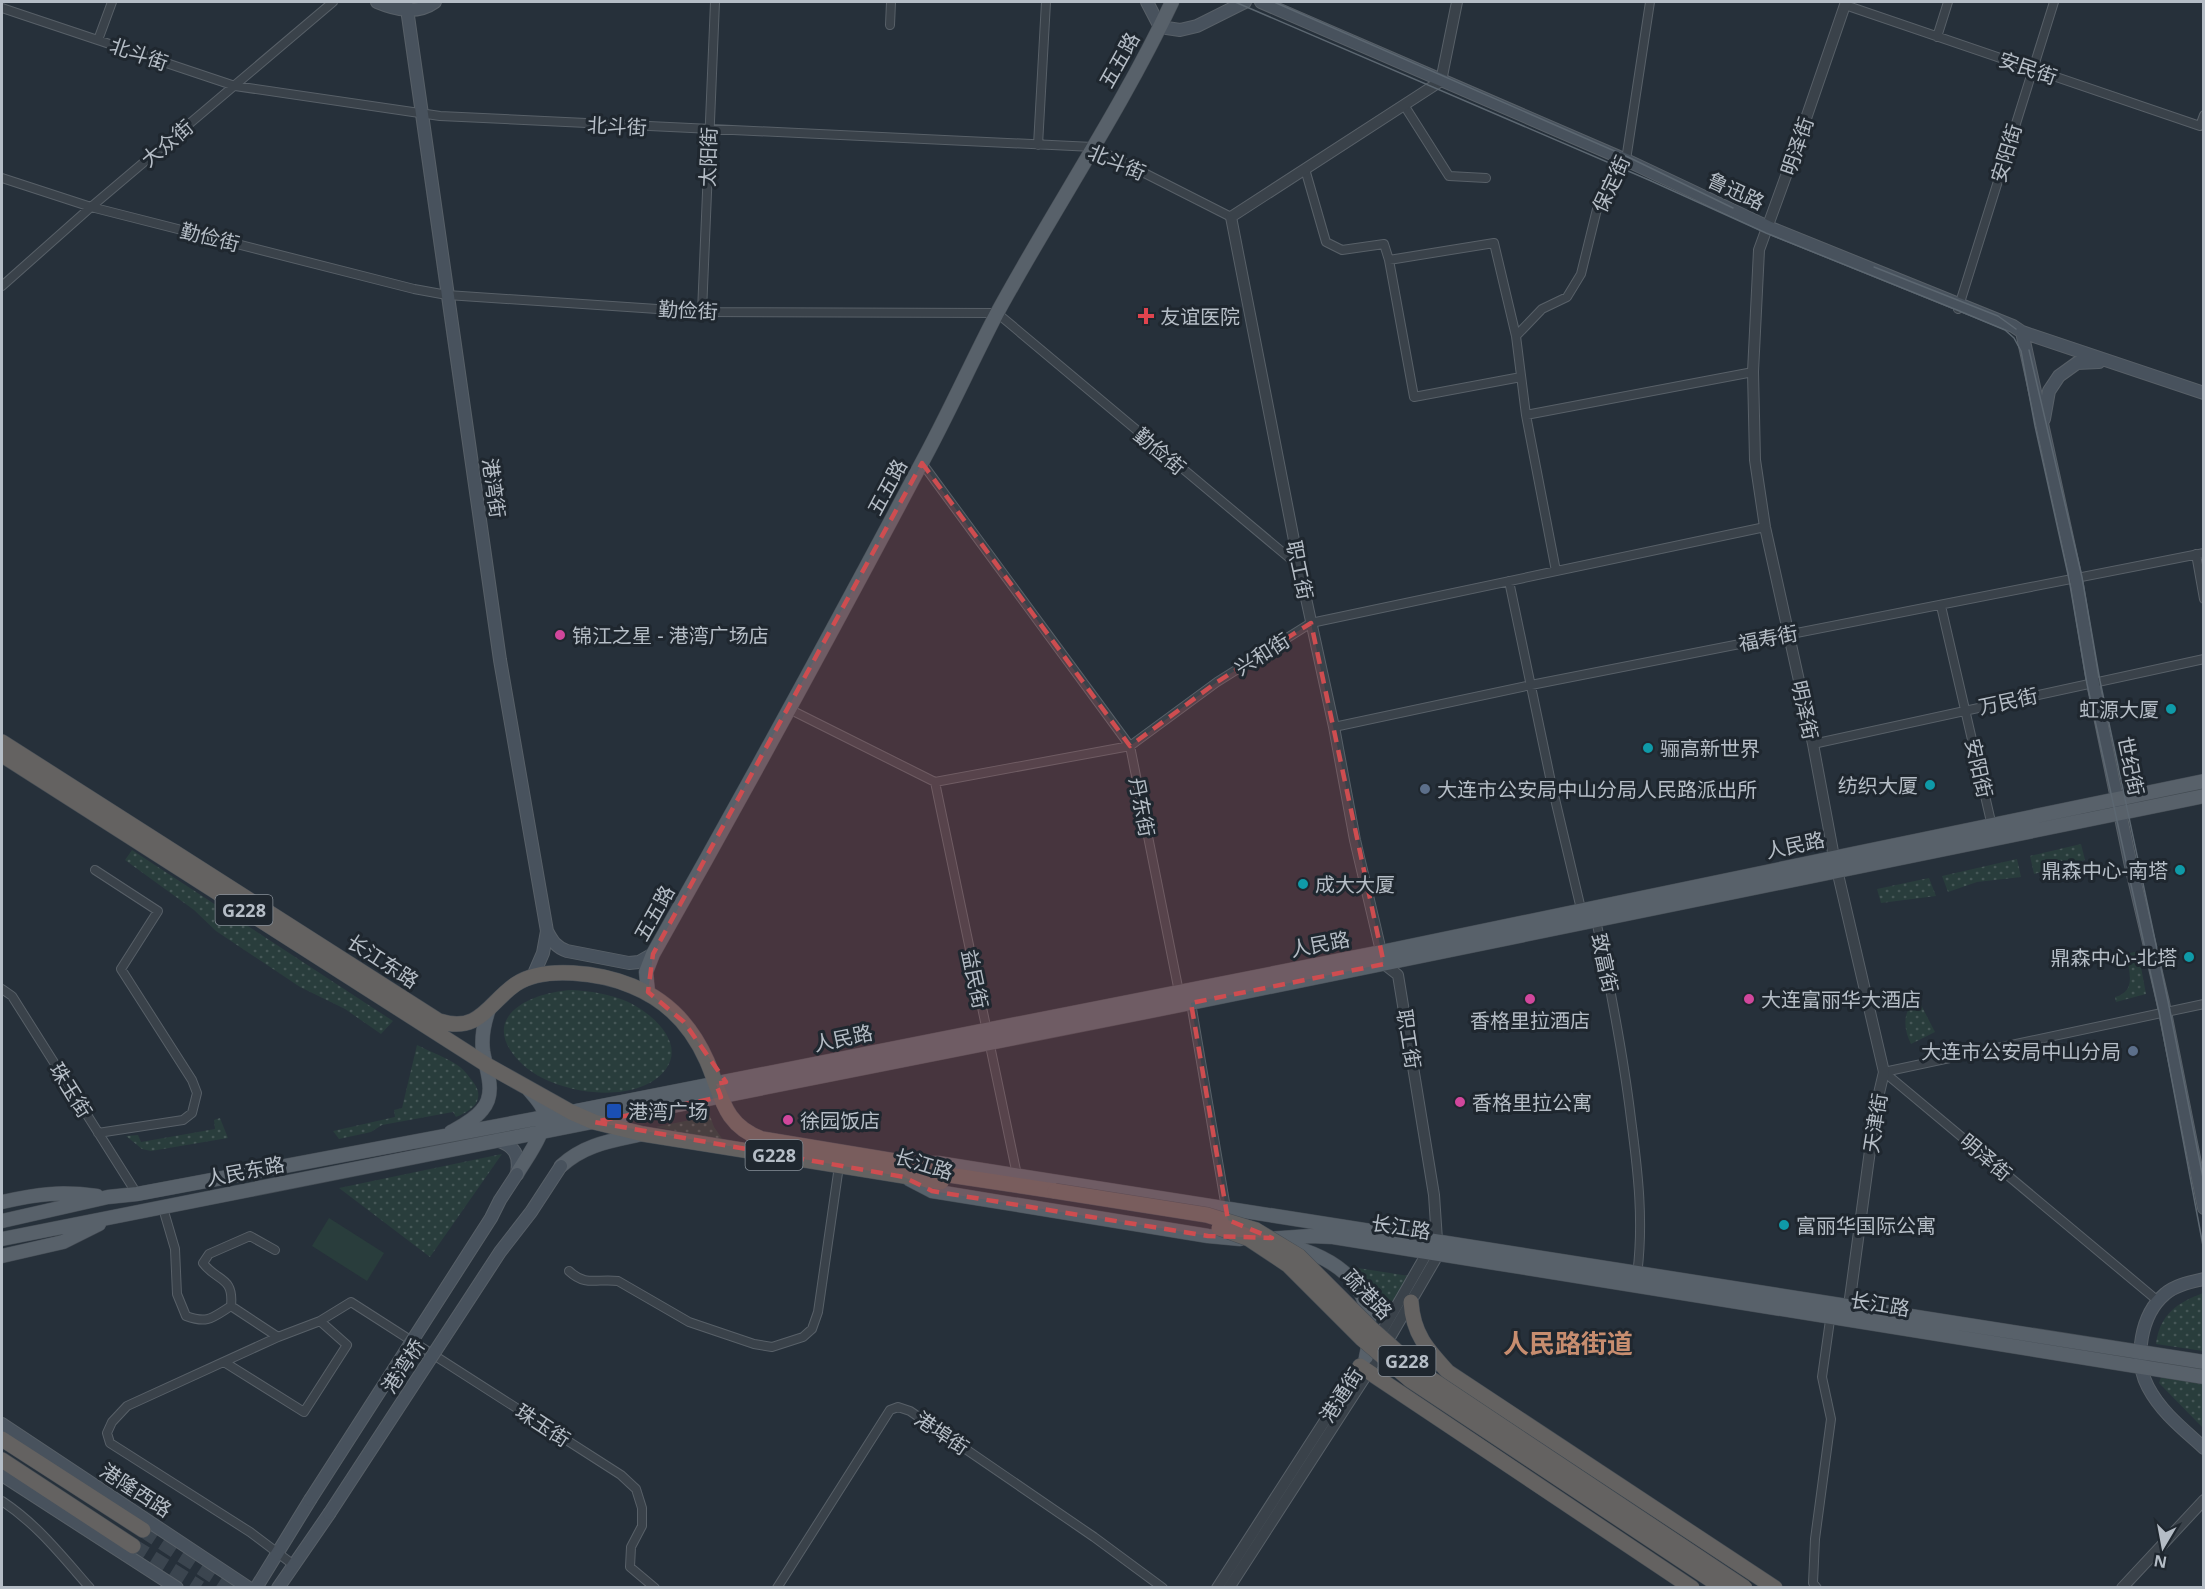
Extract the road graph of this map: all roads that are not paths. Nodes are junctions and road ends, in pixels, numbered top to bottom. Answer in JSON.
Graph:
{"nodes":[{"id":1,"x":112,"y":2,"type":"edge"},
{"id":2,"x":333,"y":2,"type":"edge"},
{"id":3,"x":377,"y":2,"type":"edge"},
{"id":4,"x":435,"y":2,"type":"edge"},
{"id":5,"x":714,"y":2,"type":"edge"},
{"id":6,"x":891,"y":2,"type":"edge"},
{"id":7,"x":1046,"y":2,"type":"edge"},
{"id":8,"x":1147,"y":2,"type":"edge"},
{"id":9,"x":1172,"y":2,"type":"edge"},
{"id":10,"x":1245,"y":2,"type":"edge"},
{"id":11,"x":1261,"y":2,"type":"edge"},
{"id":12,"x":1457,"y":2,"type":"edge"},
{"id":13,"x":1650,"y":2,"type":"edge"},
{"id":14,"x":1948,"y":2,"type":"edge"},
{"id":15,"x":2054,"y":2,"type":"edge"},
{"id":16,"x":1846,"y":3,"type":"edge"},
{"id":17,"x":405,"y":5,"type":"edge"},
{"id":18,"x":2,"y":8,"type":"edge"},
{"id":19,"x":890,"y":25,"type":"dead end"},
{"id":20,"x":1160,"y":27,"type":"junction"},
{"id":21,"x":1937,"y":37,"type":"junction"},
{"id":22,"x":98,"y":40,"type":"junction"},
{"id":23,"x":2032,"y":69,"type":"junction"},
{"id":24,"x":1441,"y":81,"type":"junction"},
{"id":25,"x":235,"y":86,"type":"junction"},
{"id":26,"x":1404,"y":105,"type":"junction"},
{"id":27,"x":421,"y":114,"type":"junction"},
{"id":28,"x":2204,"y":115,"type":"edge"},
{"id":29,"x":710,"y":130,"type":"junction"},
{"id":30,"x":1038,"y":145,"type":"junction"},
{"id":31,"x":1093,"y":147,"type":"junction"},
{"id":32,"x":1626,"y":160,"type":"junction"},
{"id":33,"x":1305,"y":169,"type":"junction"},
{"id":34,"x":2,"y":178,"type":"edge"},
{"id":35,"x":1486,"y":178,"type":"dead end"},
{"id":36,"x":91,"y":207,"type":"junction"},
{"id":37,"x":1232,"y":217,"type":"junction"},
{"id":38,"x":1768,"y":227,"type":"junction"},
{"id":39,"x":1389,"y":260,"type":"junction"},
{"id":40,"x":2,"y":286,"type":"edge"},
{"id":41,"x":447,"y":295,"type":"junction"},
{"id":42,"x":1958,"y":307,"type":"junction"},
{"id":43,"x":702,"y":312,"type":"junction"},
{"id":44,"x":997,"y":314,"type":"junction"},
{"id":45,"x":2022,"y":332,"type":"junction"},
{"id":46,"x":1516,"y":336,"type":"junction"},
{"id":47,"x":2108,"y":362,"type":"junction"},
{"id":48,"x":1753,"y":372,"type":"junction"},
{"id":49,"x":1521,"y":377,"type":"junction"},
{"id":50,"x":2204,"y":393,"type":"edge"},
{"id":51,"x":1526,"y":415,"type":"junction"},
{"id":52,"x":2043,"y":423,"type":"junction"},
{"id":53,"x":922,"y":463,"type":"junction"},
{"id":54,"x":1765,"y":527,"type":"junction"},
{"id":55,"x":2200,"y":554,"type":"edge"},
{"id":56,"x":1299,"y":566,"type":"junction"},
{"id":57,"x":1556,"y":571,"type":"junction"},
{"id":58,"x":2076,"y":579,"type":"junction"},
{"id":59,"x":1509,"y":581,"type":"junction"},
{"id":60,"x":2204,"y":599,"type":"edge"},
{"id":61,"x":1941,"y":606,"type":"junction"},
{"id":62,"x":1311,"y":623,"type":"junction"},
{"id":63,"x":1788,"y":634,"type":"junction"},
{"id":64,"x":2204,"y":659,"type":"edge"},
{"id":65,"x":2093,"y":683,"type":"junction"},
{"id":66,"x":1531,"y":685,"type":"junction"},
{"id":67,"x":789,"y":709,"type":"junction"},
{"id":68,"x":1965,"y":710,"type":"junction"},
{"id":69,"x":1334,"y":727,"type":"junction"},
{"id":70,"x":2,"y":742,"type":"edge"},
{"id":71,"x":1813,"y":744,"type":"junction"},
{"id":72,"x":1130,"y":746,"type":"junction"},
{"id":73,"x":2,"y":755,"type":"edge"},
{"id":74,"x":2204,"y":781,"type":"edge"},
{"id":75,"x":935,"y":782,"type":"junction"},
{"id":76,"x":2204,"y":796,"type":"edge"},
{"id":77,"x":2118,"y":798,"type":"junction"},
{"id":78,"x":2121,"y":813,"type":"junction"},
{"id":79,"x":1992,"y":826,"type":"junction"},
{"id":80,"x":1836,"y":864,"type":"junction"},
{"id":81,"x":95,"y":870,"type":"dead end"},
{"id":82,"x":1581,"y":909,"type":"junction"},
{"id":83,"x":1596,"y":920,"type":"junction"},
{"id":84,"x":547,"y":931,"type":"junction"},
{"id":85,"x":653,"y":954,"type":"junction"},
{"id":86,"x":1382,"y":958,"type":"junction"},
{"id":87,"x":533,"y":976,"type":"junction"},
{"id":88,"x":2,"y":989,"type":"edge"},
{"id":89,"x":648,"y":992,"type":"junction"},
{"id":90,"x":1179,"y":992,"type":"junction"},
{"id":91,"x":1191,"y":1003,"type":"junction"},
{"id":92,"x":2204,"y":1004,"type":"edge"},
{"id":93,"x":489,"y":1009,"type":"junction"},
{"id":94,"x":2164,"y":1011,"type":"junction"},
{"id":95,"x":987,"y":1036,"type":"junction"},
{"id":96,"x":707,"y":1060,"type":"junction"},
{"id":97,"x":487,"y":1065,"type":"junction"},
{"id":98,"x":1884,"y":1072,"type":"junction"},
{"id":99,"x":744,"y":1085,"type":"junction"},
{"id":100,"x":529,"y":1090,"type":"junction"},
{"id":101,"x":718,"y":1091,"type":"junction"},
{"id":102,"x":571,"y":1112,"type":"junction"},
{"id":103,"x":545,"y":1117,"type":"junction"},
{"id":104,"x":594,"y":1122,"type":"junction"},
{"id":105,"x":541,"y":1132,"type":"junction"},
{"id":106,"x":98,"y":1133,"type":"junction"},
{"id":107,"x":643,"y":1134,"type":"junction"},
{"id":108,"x":442,"y":1137,"type":"junction"},
{"id":109,"x":497,"y":1140,"type":"junction"},
{"id":110,"x":561,"y":1166,"type":"joint"},
{"id":111,"x":839,"y":1166,"type":"junction"},
{"id":112,"x":906,"y":1170,"type":"junction"},
{"id":113,"x":517,"y":1174,"type":"junction"},
{"id":114,"x":1017,"y":1175,"type":"junction"},
{"id":115,"x":137,"y":1194,"type":"junction"},
{"id":116,"x":1054,"y":1196,"type":"junction"},
{"id":117,"x":108,"y":1197,"type":"junction"},
{"id":118,"x":2,"y":1202,"type":"edge"},
{"id":119,"x":1226,"y":1208,"type":"junction"},
{"id":120,"x":2204,"y":1208,"type":"edge"},
{"id":121,"x":165,"y":1215,"type":"dead end"},
{"id":122,"x":108,"y":1219,"type":"junction"},
{"id":123,"x":2,"y":1221,"type":"edge"},
{"id":124,"x":2,"y":1239,"type":"edge"},
{"id":125,"x":1260,"y":1239,"type":"junction"},
{"id":126,"x":274,"y":1250,"type":"dead end"},
{"id":127,"x":1434,"y":1250,"type":"junction"},
{"id":128,"x":2,"y":1256,"type":"edge"},
{"id":129,"x":569,"y":1271,"type":"dead end"},
{"id":130,"x":1636,"y":1279,"type":"junction"},
{"id":131,"x":2204,"y":1279,"type":"edge"},
{"id":132,"x":2158,"y":1301,"type":"junction"},
{"id":133,"x":1411,"y":1302,"type":"junction"},
{"id":134,"x":231,"y":1306,"type":"junction"},
{"id":135,"x":1831,"y":1310,"type":"junction"},
{"id":136,"x":1848,"y":1313,"type":"junction"},
{"id":137,"x":320,"y":1322,"type":"junction"},
{"id":138,"x":278,"y":1337,"type":"junction"},
{"id":139,"x":2141,"y":1359,"type":"junction"},
{"id":140,"x":224,"y":1362,"type":"junction"},
{"id":141,"x":2204,"y":1362,"type":"edge"},
{"id":142,"x":1365,"y":1365,"type":"junction"},
{"id":143,"x":2204,"y":1377,"type":"edge"},
{"id":144,"x":2,"y":1424,"type":"edge"},
{"id":145,"x":2,"y":1438,"type":"edge"},
{"id":146,"x":2204,"y":1448,"type":"edge"},
{"id":147,"x":2,"y":1460,"type":"edge"},
{"id":148,"x":2,"y":1475,"type":"edge"},
{"id":149,"x":2204,"y":1500,"type":"edge"},
{"id":150,"x":2,"y":1501,"type":"edge"},
{"id":151,"x":143,"y":1530,"type":"tunnel mouth"},
{"id":152,"x":133,"y":1546,"type":"tunnel mouth"},
{"id":153,"x":276,"y":1553,"type":"junction"},
{"id":154,"x":295,"y":1566,"type":"junction"},
{"id":155,"x":90,"y":1587,"type":"edge"},
{"id":156,"x":177,"y":1587,"type":"edge"},
{"id":157,"x":249,"y":1587,"type":"edge"},
{"id":158,"x":256,"y":1587,"type":"edge"},
{"id":159,"x":278,"y":1587,"type":"edge"},
{"id":160,"x":656,"y":1587,"type":"edge"},
{"id":161,"x":777,"y":1587,"type":"edge"},
{"id":162,"x":1163,"y":1587,"type":"edge"},
{"id":163,"x":1217,"y":1587,"type":"edge"},
{"id":164,"x":1229,"y":1587,"type":"edge"},
{"id":165,"x":1692,"y":1587,"type":"edge"},
{"id":166,"x":1723,"y":1587,"type":"edge"},
{"id":167,"x":1745,"y":1587,"type":"edge"},
{"id":168,"x":1774,"y":1587,"type":"edge"},
{"id":169,"x":1817,"y":1587,"type":"edge"},
{"id":170,"x":2122,"y":1587,"type":"edge"}],
"edges":[{"from":1,"to":22,"type":"street"},
{"from":2,"to":25,"type":"street","name":"大众街"},
{"from":3,"to":17,"type":"main road"},
{"from":4,"to":17,"type":"main road"},
{"from":5,"to":29,"type":"street","name":"太阳街"},
{"from":6,"to":19,"type":"street"},
{"from":7,"to":30,"type":"street"},
{"from":8,"to":20,"type":"main road"},
{"from":9,"to":20,"type":"main road","name":"五五路"},
{"from":10,"to":20,"type":"main road"},
{"from":11,"to":24,"type":"main road","name":"鲁迅路"},
{"from":12,"to":24,"type":"street"},
{"from":13,"to":32,"type":"street","name":"保定街"},
{"from":14,"to":21,"type":"street"},
{"from":15,"to":23,"type":"street","name":"安阳街"},
{"from":16,"to":21,"type":"street","name":"安民街"},
{"from":16,"to":38,"type":"street","name":"明泽街"},
{"from":17,"to":27,"type":"main road","name":"港湾街"},
{"from":18,"to":22,"type":"street","name":"北斗街"},
{"from":20,"to":31,"type":"main road","name":"五五路"},
{"from":21,"to":23,"type":"street","name":"安民街"},
{"from":22,"to":25,"type":"street","name":"北斗街"},
{"from":23,"to":28,"type":"street","name":"安民街"},
{"from":23,"to":42,"type":"street","name":"安阳街"},
{"from":24,"to":26,"type":"street"},
{"from":24,"to":32,"type":"main road","name":"鲁迅路"},
{"from":25,"to":27,"type":"street","name":"北斗街"},
{"from":25,"to":36,"type":"street","name":"大众街"},
{"from":26,"to":33,"type":"street"},
{"from":26,"to":35,"type":"street"},
{"from":27,"to":29,"type":"street","name":"北斗街"},
{"from":27,"to":41,"type":"main road","name":"港湾街"},
{"from":29,"to":30,"type":"street","name":"北斗街"},
{"from":29,"to":43,"type":"street","name":"太阳街"},
{"from":30,"to":31,"type":"street","name":"北斗街"},
{"from":31,"to":37,"type":"street","name":"北斗街"},
{"from":31,"to":44,"type":"main road","name":"五五路"},
{"from":32,"to":38,"type":"main road","name":"鲁迅路"},
{"from":32,"to":46,"type":"street","name":"保定街"},
{"from":33,"to":37,"type":"street"},
{"from":33,"to":39,"type":"street"},
{"from":34,"to":36,"type":"street","name":"勤俭街"},
{"from":36,"to":40,"type":"street","name":"大众街"},
{"from":36,"to":41,"type":"street","name":"勤俭街"},
{"from":37,"to":56,"type":"street","name":"职工街"},
{"from":38,"to":42,"type":"main road","name":"鲁迅路"},
{"from":38,"to":48,"type":"street","name":"明泽街"},
{"from":39,"to":46,"type":"street"},
{"from":39,"to":49,"type":"street"},
{"from":41,"to":43,"type":"street","name":"勤俭街"},
{"from":41,"to":84,"type":"main road","name":"港湾街"},
{"from":42,"to":45,"type":"main road","name":"鲁迅路"},
{"from":43,"to":44,"type":"street","name":"勤俭街"},
{"from":44,"to":53,"type":"main road","name":"五五路"},
{"from":44,"to":56,"type":"street","name":"勤俭街"},
{"from":45,"to":47,"type":"main road","name":"鲁迅路"},
{"from":45,"to":52,"type":"main road","name":"世纪街"},
{"from":46,"to":49,"type":"street"},
{"from":47,"to":50,"type":"main road","name":"鲁迅路"},
{"from":47,"to":52,"type":"main road"},
{"from":48,"to":51,"type":"street"},
{"from":48,"to":54,"type":"street","name":"明泽街"},
{"from":49,"to":51,"type":"street"},
{"from":51,"to":57,"type":"street"},
{"from":52,"to":58,"type":"main road","name":"世纪街"},
{"from":53,"to":67,"type":"main road","name":"五五路"},
{"from":53,"to":72,"type":"street","name":"丹东街"},
{"from":54,"to":57,"type":"street","name":"兴和街"},
{"from":54,"to":63,"type":"street","name":"明泽街"},
{"from":55,"to":58,"type":"street","name":"福寿街"},
{"from":55,"to":60,"type":"street"},
{"from":56,"to":62,"type":"street","name":"职工街"},
{"from":57,"to":59,"type":"street","name":"兴和街"},
{"from":58,"to":61,"type":"street","name":"福寿街"},
{"from":58,"to":65,"type":"main road","name":"世纪街"},
{"from":59,"to":62,"type":"street","name":"兴和街"},
{"from":59,"to":66,"type":"street","name":"致富街"},
{"from":61,"to":63,"type":"street","name":"福寿街"},
{"from":61,"to":68,"type":"street","name":"安阳街"},
{"from":62,"to":69,"type":"street","name":"职工街"},
{"from":62,"to":72,"type":"street","name":"兴和街"},
{"from":63,"to":66,"type":"street","name":"福寿街"},
{"from":63,"to":71,"type":"street","name":"明泽街"},
{"from":64,"to":65,"type":"street","name":"万民街"},
{"from":65,"to":68,"type":"street","name":"万民街"},
{"from":65,"to":77,"type":"main road","name":"世纪街"},
{"from":66,"to":69,"type":"street","name":"福寿街"},
{"from":66,"to":82,"type":"street","name":"致富街"},
{"from":67,"to":75,"type":"street"},
{"from":67,"to":85,"type":"main road","name":"五五路"},
{"from":68,"to":71,"type":"street","name":"万民街"},
{"from":68,"to":79,"type":"street","name":"安阳街"},
{"from":69,"to":86,"type":"street","name":"职工街"},
{"from":70,"to":93,"type":"highway","name":"长江东路","number":"G228"},
{"from":71,"to":80,"type":"street","name":"明泽街"},
{"from":72,"to":75,"type":"street","name":"兴和街"},
{"from":72,"to":90,"type":"street","name":"丹东街"},
{"from":73,"to":97,"type":"highway","name":"长江东路","number":"G228"},
{"from":74,"to":77,"type":"main road","name":"人民路"},
{"from":75,"to":95,"type":"street","name":"益民街"},
{"from":76,"to":78,"type":"main road","name":"人民路"},
{"from":77,"to":78,"type":"main road","name":"世纪街"},
{"from":77,"to":79,"type":"main road","name":"人民路"},
{"from":78,"to":80,"type":"main road","name":"人民路"},
{"from":78,"to":94,"type":"main road","name":"世纪街"},
{"from":79,"to":80,"type":"main road","name":"人民路"},
{"from":80,"to":82,"type":"main road","name":"人民路"},
{"from":80,"to":83,"type":"main road","name":"人民路"},
{"from":80,"to":98,"type":"street","name":"明泽街"},
{"from":81,"to":106,"type":"street"},
{"from":82,"to":83,"type":"street","name":"致富街"},
{"from":82,"to":86,"type":"main road","name":"人民路"},
{"from":83,"to":86,"type":"main road","name":"人民路"},
{"from":83,"to":130,"type":"street","name":"致富街"},
{"from":84,"to":85,"type":"main road"},
{"from":84,"to":87,"type":"main road","name":"港湾街"},
{"from":85,"to":89,"type":"main road","name":"五五路"},
{"from":86,"to":90,"type":"main road","name":"人民路"},
{"from":86,"to":91,"type":"main road","name":"人民路"},
{"from":86,"to":127,"type":"street","name":"职工街"},
{"from":87,"to":89,"type":"highway","name":"长江东路","number":"G228"},
{"from":87,"to":93,"type":"highway","name":"长江东路","number":"G228"},
{"from":88,"to":106,"type":"street","name":"珠玉街"},
{"from":89,"to":96,"type":"highway","name":"长江东路","number":"G228"},
{"from":90,"to":91,"type":"street"},
{"from":90,"to":95,"type":"main road","name":"人民路"},
{"from":91,"to":95,"type":"main road","name":"人民路"},
{"from":91,"to":119,"type":"street"},
{"from":92,"to":94,"type":"street","name":"天津街"},
{"from":93,"to":97,"type":"main road"},
{"from":94,"to":98,"type":"street","name":"天津街"},
{"from":94,"to":120,"type":"main road","name":"世纪街"},
{"from":95,"to":99,"type":"main road","name":"人民路"},
{"from":95,"to":114,"type":"street","name":"益民街"},
{"from":96,"to":99,"type":"main road"},
{"from":96,"to":101,"type":"highway","name":"长江东路","number":"G228"},
{"from":97,"to":100,"type":"highway","name":"长江东路","number":"G228"},
{"from":97,"to":108,"type":"main road"},
{"from":98,"to":132,"type":"street","name":"明泽街"},
{"from":98,"to":136,"type":"street","name":"天津街"},
{"from":99,"to":101,"type":"main road","name":"人民路"},
{"from":100,"to":102,"type":"highway","name":"长江东路","number":"G228"},
{"from":100,"to":103,"type":"main road"},
{"from":101,"to":102,"type":"main road","name":"人民路"},
{"from":101,"to":104,"type":"main road","name":"人民路"},
{"from":101,"to":112,"type":"highway","name":"长江路","number":"G228"},
{"from":102,"to":103,"type":"main road","name":"人民路"},
{"from":102,"to":104,"type":"highway","name":"长江东路","number":"G228"},
{"from":103,"to":105,"type":"main road"},
{"from":103,"to":108,"type":"main road","name":"人民路"},
{"from":104,"to":105,"type":"main road","name":"人民路"},
{"from":104,"to":107,"type":"highway","name":"长江路","number":"G228"},
{"from":105,"to":109,"type":"main road","name":"人民路"},
{"from":105,"to":113,"type":"main road"},
{"from":106,"to":115,"type":"street","name":"珠玉街"},
{"from":107,"to":110,"type":"main road"},
{"from":107,"to":111,"type":"highway","name":"长江路","number":"G228"},
{"from":108,"to":115,"type":"main road","name":"人民东路"},
{"from":109,"to":113,"type":"main road"},
{"from":109,"to":122,"type":"main road","name":"人民东路"},
{"from":110,"to":154,"type":"main road","name":"港湾桥","bridge":true},
{"from":111,"to":112,"type":"highway","name":"长江路","number":"G228"},
{"from":111,"to":129,"type":"street"},
{"from":112,"to":114,"type":"main road"},
{"from":112,"to":116,"type":"highway","name":"疏港路","number":"G228"},
{"from":112,"to":125,"type":"main road","name":"长江路"},
{"from":113,"to":153,"type":"main road","name":"港湾桥","bridge":true},
{"from":114,"to":119,"type":"main road"},
{"from":115,"to":117,"type":"main road","name":"人民东路"},
{"from":116,"to":166,"type":"highway","name":"疏港路","number":"G228","bridge":true},
{"from":116,"to":167,"type":"highway","name":"疏港路","number":"G228","bridge":true},
{"from":117,"to":118,"type":"main road"},
{"from":117,"to":123,"type":"main road","name":"人民东路"},
{"from":119,"to":127,"type":"main road"},
{"from":121,"to":134,"type":"street"},
{"from":122,"to":124,"type":"main road","name":"人民东路"},
{"from":122,"to":128,"type":"main road"},
{"from":125,"to":127,"type":"main road","name":"长江路"},
{"from":125,"to":142,"type":"main road"},
{"from":126,"to":134,"type":"street"},
{"from":127,"to":130,"type":"main road","name":"长江路"},
{"from":127,"to":133,"type":"street","name":"港通街"},
{"from":127,"to":142,"type":"street","name":"港通街"},
{"from":130,"to":135,"type":"main road","name":"长江路"},
{"from":131,"to":132,"type":"main road"},
{"from":132,"to":139,"type":"main road"},
{"from":133,"to":142,"type":"street","name":"港通街"},
{"from":133,"to":168,"type":"highway"},
{"from":134,"to":138,"type":"street"},
{"from":135,"to":136,"type":"main road","name":"长江路"},
{"from":135,"to":169,"type":"street"},
{"from":136,"to":139,"type":"main road","name":"长江路"},
{"from":137,"to":138,"type":"street"},
{"from":137,"to":140,"type":"street"},
{"from":137,"to":160,"type":"street","name":"珠玉街"},
{"from":138,"to":140,"type":"street"},
{"from":139,"to":141,"type":"main road","name":"长江路"},
{"from":139,"to":143,"type":"main road","name":"长江路"},
{"from":139,"to":146,"type":"main road"},
{"from":140,"to":153,"type":"street"},
{"from":142,"to":163,"type":"street","name":"港通街"},
{"from":142,"to":164,"type":"street","name":"港通街"},
{"from":142,"to":165,"type":"highway"},
{"from":144,"to":157,"type":"main road","name":"港隆西路"},
{"from":145,"to":151,"type":"highway"},
{"from":147,"to":152,"type":"highway"},
{"from":148,"to":156,"type":"main road"},
{"from":149,"to":170,"type":"street"},
{"from":150,"to":155,"type":"street"},
{"from":153,"to":154,"type":"street"},
{"from":153,"to":158,"type":"main road","name":"港湾桥"},
{"from":154,"to":159,"type":"main road","name":"港湾桥"},
{"from":161,"to":162,"type":"street","name":"港埠街"}]}
